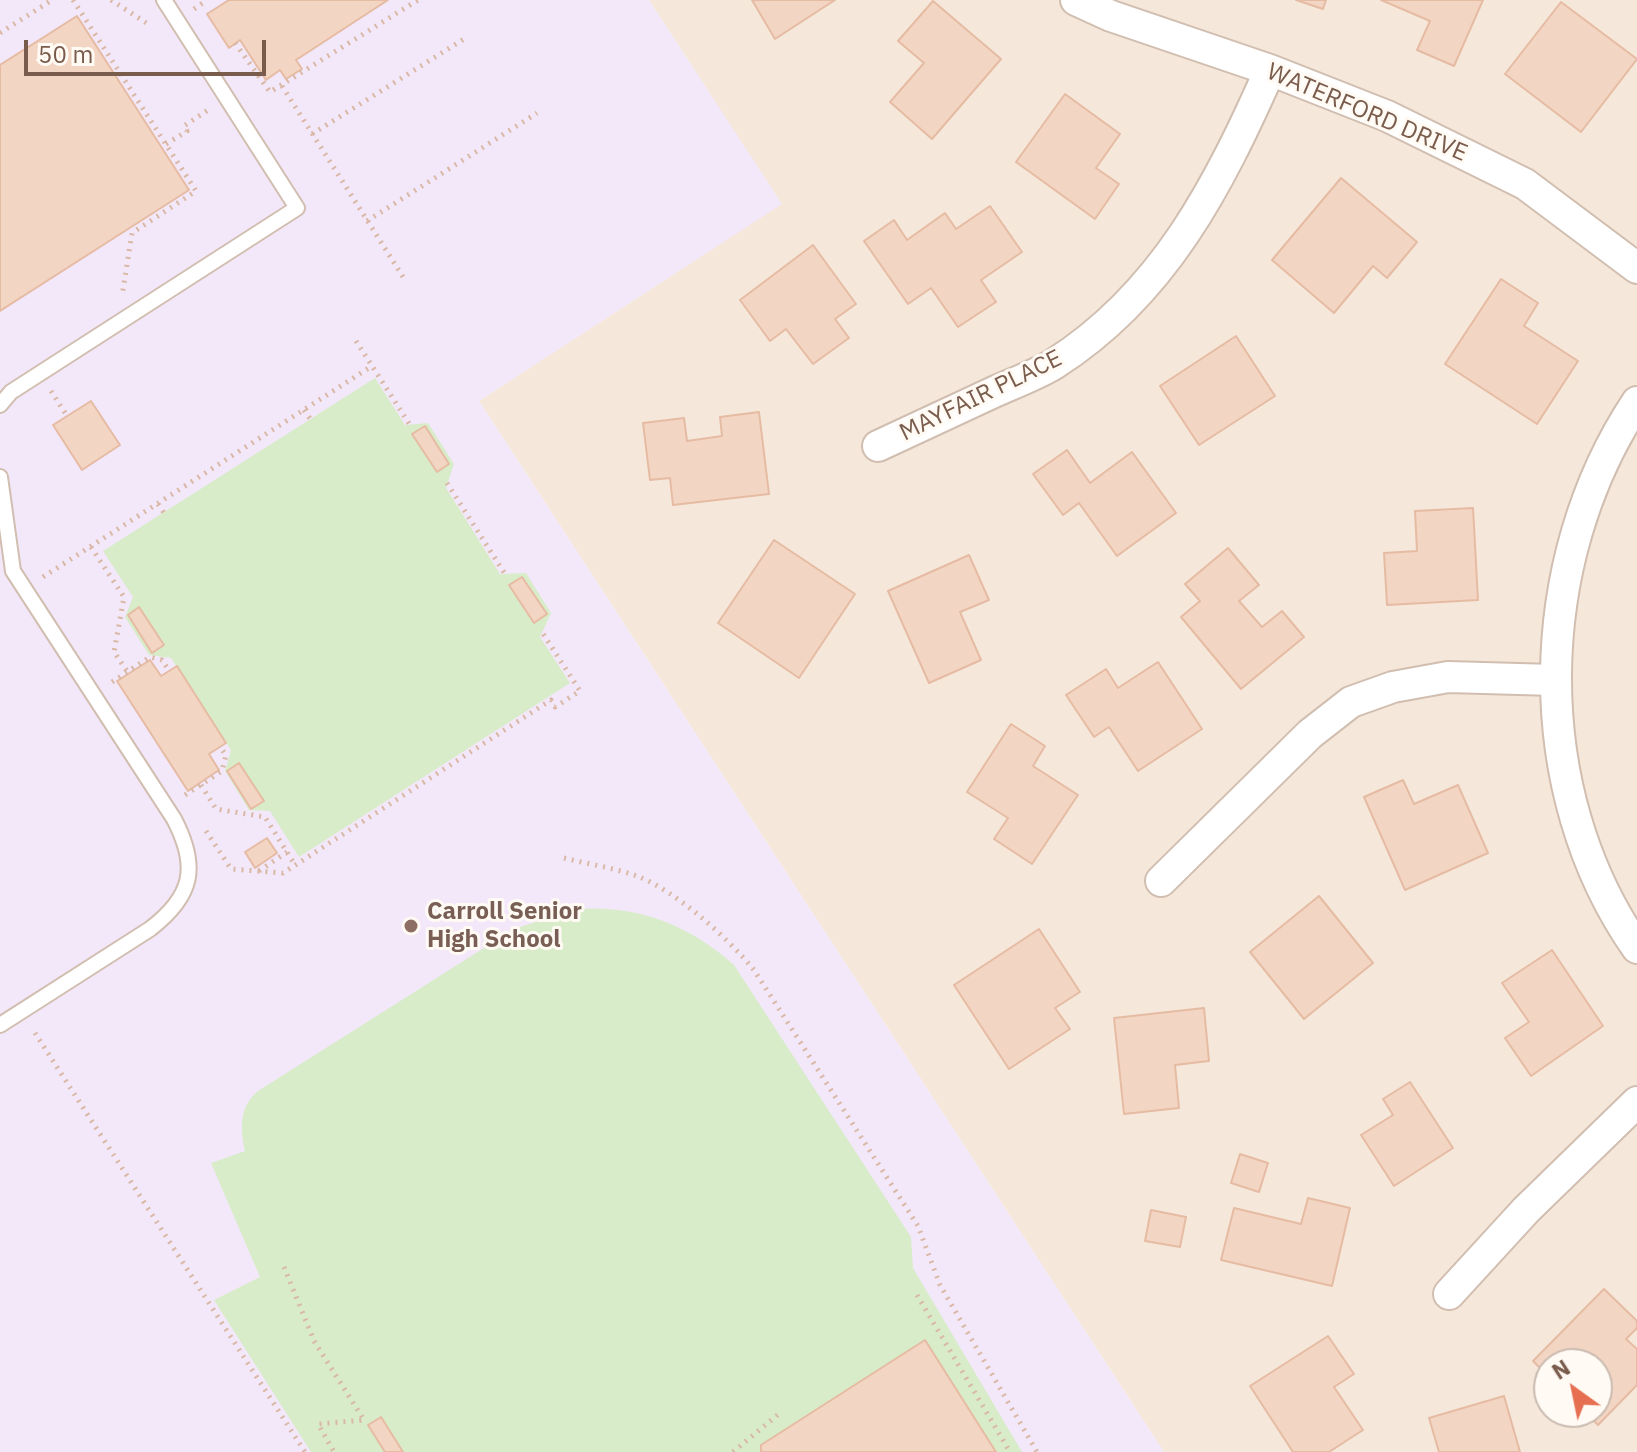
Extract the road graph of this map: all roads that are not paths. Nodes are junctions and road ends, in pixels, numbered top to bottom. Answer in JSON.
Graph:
{"nodes":[{"id":1,"x":164,"y":0,"type":"edge"},
{"id":2,"x":1076,"y":0,"type":"edge"},
{"id":3,"x":1270,"y":70,"type":"junction"},
{"id":4,"x":1637,"y":268,"type":"edge"},
{"id":5,"x":1637,"y":402,"type":"edge"},
{"id":6,"x":0,"y":405,"type":"edge"},
{"id":7,"x":878,"y":446,"type":"dead end"},
{"id":8,"x":0,"y":477,"type":"edge"},
{"id":9,"x":1554,"y":680,"type":"junction"},
{"id":10,"x":1161,"y":881,"type":"dead end"},
{"id":11,"x":1637,"y":948,"type":"edge"},
{"id":12,"x":0,"y":1025,"type":"edge"},
{"id":13,"x":1637,"y":1102,"type":"edge"},
{"id":14,"x":1449,"y":1294,"type":"dead end"}],
"edges":[{"from":1,"to":6,"type":"lane"},
{"from":2,"to":3,"type":"street","name":"WATERFORD DRIVE"},
{"from":3,"to":4,"type":"street","name":"WATERFORD DRIVE"},
{"from":3,"to":7,"type":"street","name":"MAYFAIR PLACE"},
{"from":5,"to":9,"type":"street"},
{"from":8,"to":12,"type":"lane"},
{"from":9,"to":10,"type":"street"},
{"from":9,"to":11,"type":"street"},
{"from":13,"to":14,"type":"street"}]}
